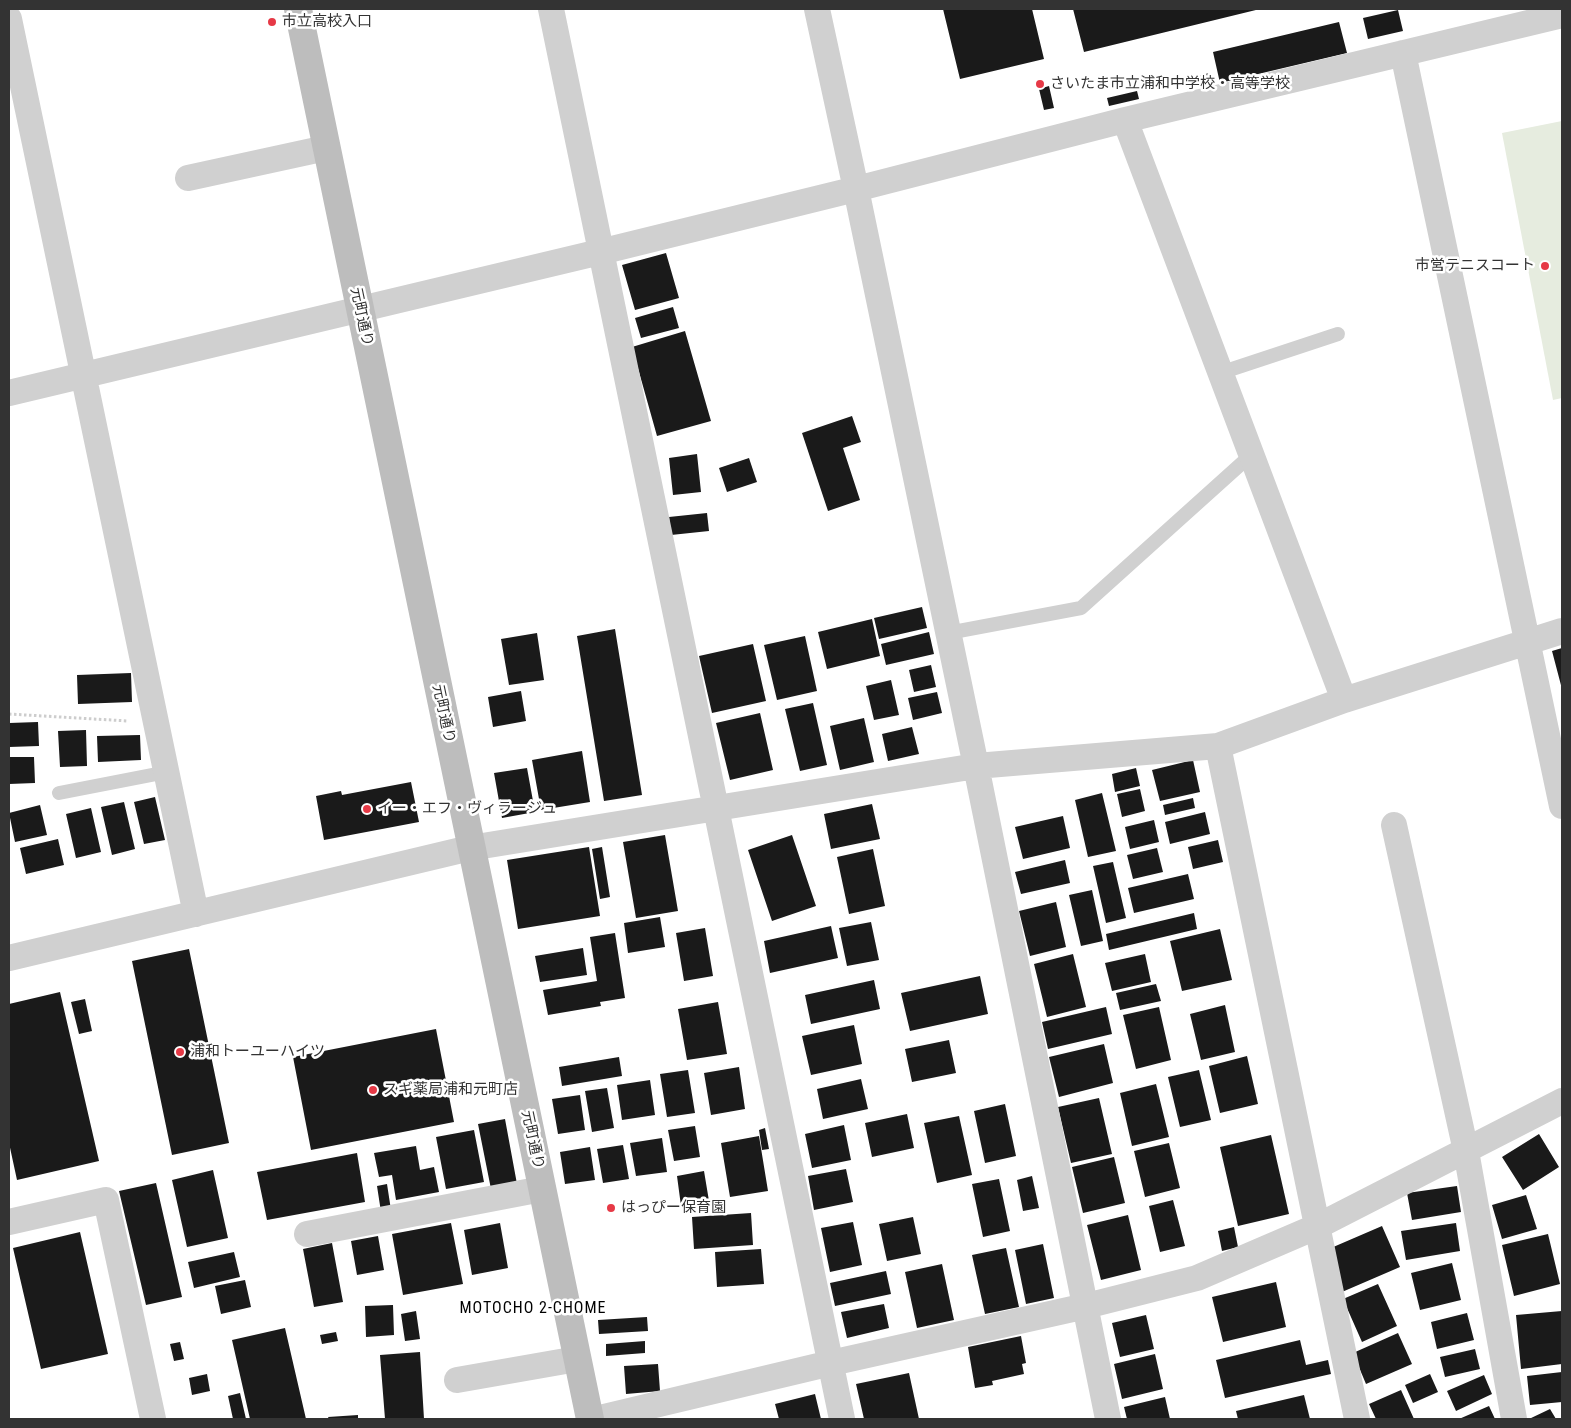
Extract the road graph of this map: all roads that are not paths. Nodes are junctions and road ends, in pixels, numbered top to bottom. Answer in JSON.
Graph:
{"nodes":[{"id":1,"x":298,"y":9,"type":"edge"},
{"id":2,"x":551,"y":9,"type":"edge"},
{"id":3,"x":817,"y":9,"type":"edge"},
{"id":4,"x":1562,"y":15,"type":"edge"},
{"id":5,"x":9,"y":19,"type":"edge"},
{"id":6,"x":1403,"y":53,"type":"junction"},
{"id":7,"x":1125,"y":120,"type":"junction"},
{"id":8,"x":326,"y":148,"type":"junction"},
{"id":9,"x":188,"y":178,"type":"dead end"},
{"id":10,"x":856,"y":189,"type":"junction"},
{"id":11,"x":600,"y":252,"type":"junction"},
{"id":12,"x":360,"y":309,"type":"junction"},
{"id":13,"x":1338,"y":334,"type":"dead end"},
{"id":14,"x":1220,"y":373,"type":"junction"},
{"id":15,"x":84,"y":374,"type":"junction"},
{"id":16,"x":9,"y":393,"type":"edge"},
{"id":17,"x":1251,"y":455,"type":"junction"},
{"id":18,"x":1562,"y":631,"type":"edge"},
{"id":19,"x":948,"y":633,"type":"junction"},
{"id":20,"x":1527,"y":642,"type":"junction"},
{"id":21,"x":1344,"y":700,"type":"junction"},
{"id":22,"x":1218,"y":746,"type":"junction"},
{"id":23,"x":976,"y":766,"type":"junction"},
{"id":24,"x":167,"y":772,"type":"junction"},
{"id":25,"x":58,"y":793,"type":"dead end"},
{"id":26,"x":1562,"y":806,"type":"edge"},
{"id":27,"x":717,"y":808,"type":"junction"},
{"id":28,"x":1394,"y":826,"type":"dead end"},
{"id":29,"x":470,"y":848,"type":"junction"},
{"id":30,"x":196,"y":914,"type":"junction"},
{"id":31,"x":9,"y":958,"type":"edge"},
{"id":32,"x":1562,"y":1101,"type":"edge"},
{"id":33,"x":1466,"y":1151,"type":"junction"},
{"id":34,"x":542,"y":1189,"type":"junction"},
{"id":35,"x":9,"y":1222,"type":"edge"},
{"id":36,"x":1318,"y":1226,"type":"junction"},
{"id":37,"x":307,"y":1234,"type":"dead end"},
{"id":38,"x":1086,"y":1306,"type":"junction"},
{"id":39,"x":577,"y":1359,"type":"junction"},
{"id":40,"x":830,"y":1363,"type":"junction"},
{"id":41,"x":457,"y":1380,"type":"dead end"},
{"id":42,"x":153,"y":1419,"type":"edge"},
{"id":43,"x":590,"y":1419,"type":"edge"},
{"id":44,"x":596,"y":1419,"type":"edge"},
{"id":45,"x":842,"y":1419,"type":"edge"},
{"id":46,"x":1108,"y":1419,"type":"edge"},
{"id":47,"x":1357,"y":1419,"type":"edge"},
{"id":48,"x":1514,"y":1419,"type":"edge"}],
"edges":[{"from":1,"to":8,"type":"street","name":"元町通り"},
{"from":2,"to":11,"type":"street"},
{"from":3,"to":10,"type":"street"},
{"from":4,"to":6,"type":"street"},
{"from":5,"to":15,"type":"street"},
{"from":6,"to":7,"type":"street"},
{"from":6,"to":20,"type":"street"},
{"from":7,"to":10,"type":"street"},
{"from":7,"to":14,"type":"street"},
{"from":8,"to":9,"type":"street"},
{"from":8,"to":12,"type":"street","name":"元町通り"},
{"from":10,"to":11,"type":"street"},
{"from":10,"to":19,"type":"street"},
{"from":11,"to":12,"type":"street"},
{"from":11,"to":27,"type":"street"},
{"from":12,"to":15,"type":"street"},
{"from":12,"to":29,"type":"street","name":"元町通り"},
{"from":13,"to":14,"type":"lane"},
{"from":14,"to":17,"type":"street"},
{"from":15,"to":16,"type":"street"},
{"from":15,"to":24,"type":"street"},
{"from":17,"to":19,"type":"lane"},
{"from":17,"to":21,"type":"street"},
{"from":18,"to":20,"type":"street"},
{"from":19,"to":23,"type":"street"},
{"from":20,"to":21,"type":"street"},
{"from":20,"to":26,"type":"street"},
{"from":21,"to":22,"type":"street"},
{"from":22,"to":23,"type":"street"},
{"from":22,"to":36,"type":"street"},
{"from":23,"to":27,"type":"street"},
{"from":23,"to":38,"type":"street"},
{"from":24,"to":25,"type":"lane"},
{"from":24,"to":30,"type":"street"},
{"from":27,"to":29,"type":"street"},
{"from":27,"to":40,"type":"street"},
{"from":28,"to":33,"type":"street"},
{"from":29,"to":30,"type":"street"},
{"from":29,"to":34,"type":"street","name":"元町通り"},
{"from":30,"to":31,"type":"street"},
{"from":32,"to":33,"type":"street"},
{"from":33,"to":36,"type":"street"},
{"from":33,"to":48,"type":"street"},
{"from":34,"to":37,"type":"street"},
{"from":34,"to":39,"type":"street","name":"元町通り"},
{"from":35,"to":42,"type":"street"},
{"from":36,"to":38,"type":"street"},
{"from":36,"to":47,"type":"street"},
{"from":38,"to":40,"type":"street"},
{"from":38,"to":46,"type":"street"},
{"from":39,"to":41,"type":"street"},
{"from":39,"to":43,"type":"street","name":"元町通り"},
{"from":40,"to":44,"type":"street"},
{"from":40,"to":45,"type":"street"}]}
